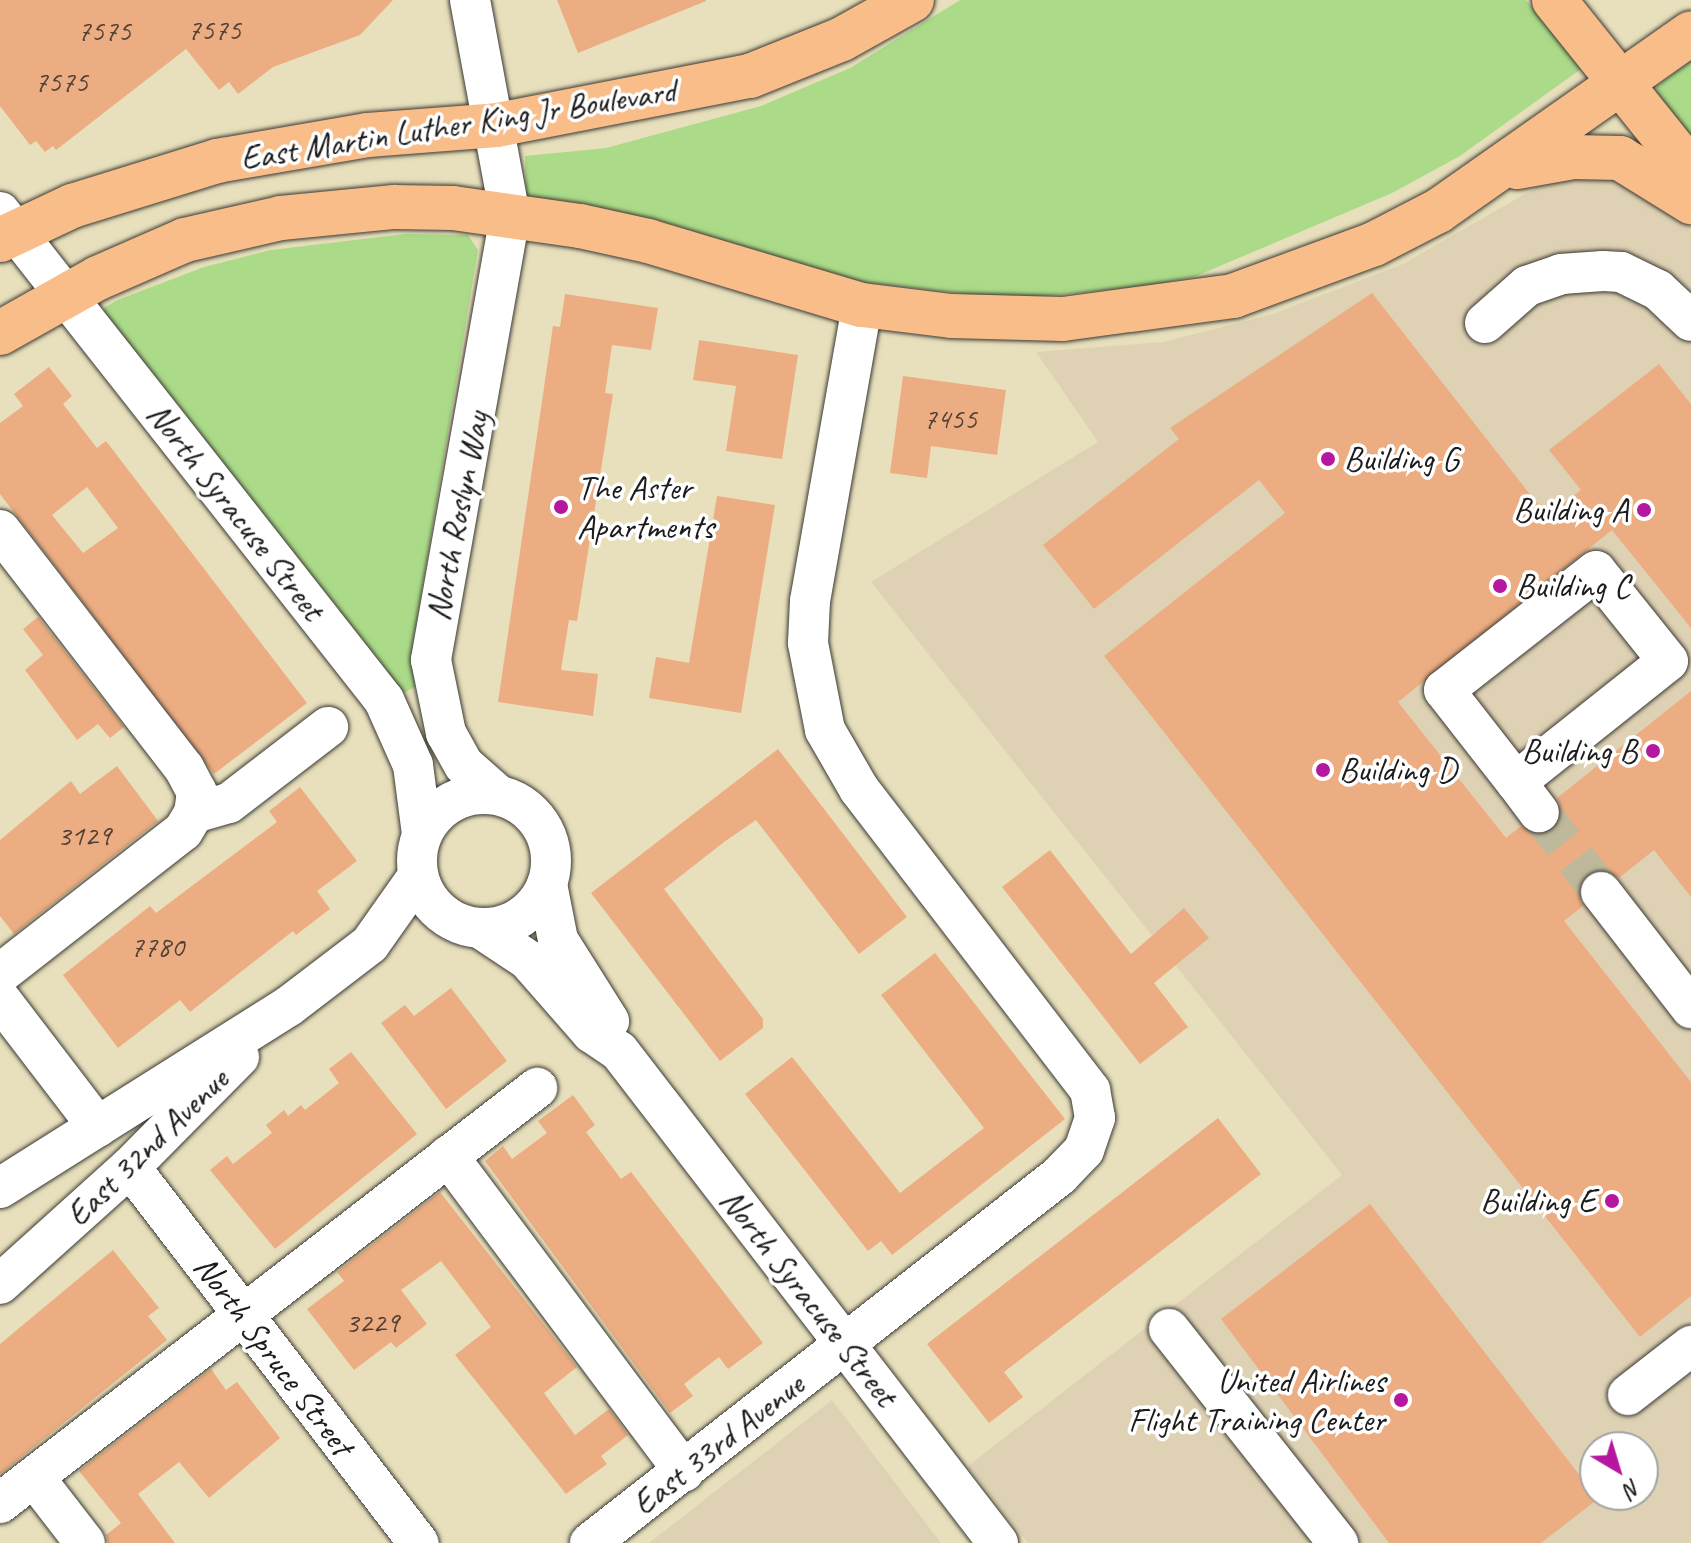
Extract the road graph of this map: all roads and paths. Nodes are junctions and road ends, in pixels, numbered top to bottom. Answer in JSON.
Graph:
{"nodes":[{"id":1,"x":470,"y":0,"type":"edge"},
{"id":2,"x":912,"y":0,"type":"edge"},
{"id":3,"x":1554,"y":0,"type":"edge"},
{"id":4,"x":1691,"y":33,"type":"edge"},
{"id":5,"x":1622,"y":84,"type":"junction"},
{"id":6,"x":497,"y":125,"type":"junction"},
{"id":7,"x":1503,"y":170,"type":"junction"},
{"id":8,"x":1691,"y":171,"type":"edge"},
{"id":9,"x":1691,"y":202,"type":"edge"},
{"id":10,"x":510,"y":216,"type":"junction"},
{"id":11,"x":5,"y":228,"type":"edge"},
{"id":12,"x":66,"y":295,"type":"junction"},
{"id":13,"x":862,"y":305,"type":"junction"},
{"id":14,"x":1691,"y":321,"type":"edge"},
{"id":15,"x":1485,"y":323,"type":"dead end"},
{"id":16,"x":0,"y":333,"type":"edge"},
{"id":17,"x":0,"y":530,"type":"edge"},
{"id":18,"x":328,"y":727,"type":"dead end"},
{"id":19,"x":498,"y":795,"type":"junction"},
{"id":20,"x":1527,"y":797,"type":"joint"},
{"id":21,"x":194,"y":813,"type":"junction"},
{"id":22,"x":422,"y":834,"type":"junction"},
{"id":23,"x":418,"y":876,"type":"junction"},
{"id":24,"x":547,"y":884,"type":"junction"},
{"id":25,"x":1601,"y":892,"type":"tunnel mouth"},
{"id":26,"x":464,"y":924,"type":"junction"},
{"id":27,"x":370,"y":944,"type":"junction"},
{"id":28,"x":0,"y":974,"type":"edge"},
{"id":29,"x":0,"y":999,"type":"edge"},
{"id":30,"x":289,"y":1006,"type":"junction"},
{"id":31,"x":1691,"y":1008,"type":"edge"},
{"id":32,"x":619,"y":1051,"type":"junction"},
{"id":33,"x":537,"y":1088,"type":"dead end"},
{"id":34,"x":98,"y":1127,"type":"junction"},
{"id":35,"x":448,"y":1156,"type":"junction"},
{"id":36,"x":130,"y":1167,"type":"junction"},
{"id":37,"x":0,"y":1188,"type":"edge"},
{"id":38,"x":0,"y":1284,"type":"edge"},
{"id":39,"x":243,"y":1315,"type":"junction"},
{"id":40,"x":1169,"y":1329,"type":"dead end"},
{"id":41,"x":846,"y":1345,"type":"junction"},
{"id":42,"x":1691,"y":1346,"type":"edge"},
{"id":43,"x":1628,"y":1395,"type":"dead end"},
{"id":44,"x":684,"y":1471,"type":"junction"},
{"id":45,"x":34,"y":1477,"type":"junction"},
{"id":46,"x":0,"y":1503,"type":"edge"},
{"id":47,"x":85,"y":1543,"type":"edge"},
{"id":48,"x":418,"y":1543,"type":"edge"},
{"id":49,"x":590,"y":1543,"type":"edge"},
{"id":50,"x":998,"y":1543,"type":"edge"},
{"id":51,"x":1338,"y":1543,"type":"edge"}],
"edges":[{"from":1,"to":6,"type":"street","name":"North Roslyn Way"},
{"from":2,"to":6,"type":"main road","name":"East Martin Luther King Jr Boulevard"},
{"from":3,"to":5,"type":"main road"},
{"from":4,"to":5,"type":"main road","name":"East Martin Luther King Jr Boulevard"},
{"from":5,"to":7,"type":"main road","name":"East Martin Luther King Jr Boulevard"},
{"from":5,"to":8,"type":"main road"},
{"from":6,"to":10,"type":"street","name":"North Roslyn Way"},
{"from":6,"to":11,"type":"main road","name":"East Martin Luther King Jr Boulevard"},
{"from":7,"to":9,"type":"main road"},
{"from":7,"to":13,"type":"main road","name":"East Martin Luther King Jr Boulevard"},
{"from":10,"to":12,"type":"main road","name":"East Martin Luther King Jr Boulevard"},
{"from":10,"to":13,"type":"main road","name":"East Martin Luther King Jr Boulevard"},
{"from":10,"to":19,"type":"street","name":"North Roslyn Way"},
{"from":11,"to":12,"type":"street","name":"North Syracuse Street"},
{"from":12,"to":16,"type":"main road","name":"East Martin Luther King Jr Boulevard"},
{"from":12,"to":22,"type":"street","name":"North Syracuse Street"},
{"from":13,"to":41,"type":"street","name":"East 33rd Avenue"},
{"from":14,"to":15,"type":"street"},
{"from":17,"to":21,"type":"street"},
{"from":18,"to":21,"type":"street"},
{"from":19,"to":22,"type":"street"},
{"from":19,"to":24,"type":"street"},
{"from":20,"to":20,"type":"street"},
{"from":21,"to":28,"type":"street"},
{"from":22,"to":23,"type":"street"},
{"from":23,"to":26,"type":"street"},
{"from":23,"to":27,"type":"street","name":"East 32nd Avenue"},
{"from":24,"to":26,"type":"street"},
{"from":24,"to":32,"type":"street","name":"North Syracuse Street"},
{"from":25,"to":31,"type":"street"},
{"from":26,"to":27,"type":"street","name":"East 32nd Avenue"},
{"from":26,"to":32,"type":"street","name":"North Syracuse Street"},
{"from":27,"to":30,"type":"street","name":"East 32nd Avenue"},
{"from":29,"to":34,"type":"street"},
{"from":30,"to":34,"type":"street","name":"East 32nd Avenue"},
{"from":30,"to":36,"type":"street","name":"East 32nd Avenue"},
{"from":32,"to":41,"type":"street","name":"North Syracuse Street"},
{"from":33,"to":35,"type":"street"},
{"from":34,"to":37,"type":"street","name":"East 32nd Avenue"},
{"from":35,"to":39,"type":"street"},
{"from":35,"to":44,"type":"street"},
{"from":36,"to":38,"type":"street","name":"East 32nd Avenue"},
{"from":36,"to":39,"type":"street","name":"North Spruce Street"},
{"from":39,"to":45,"type":"street"},
{"from":39,"to":48,"type":"street","name":"North Spruce Street"},
{"from":40,"to":51,"type":"street"},
{"from":41,"to":44,"type":"street","name":"East 33rd Avenue"},
{"from":41,"to":50,"type":"street","name":"North Syracuse Street"},
{"from":42,"to":43,"type":"street"},
{"from":44,"to":49,"type":"street","name":"East 33rd Avenue"},
{"from":45,"to":46,"type":"street"},
{"from":45,"to":47,"type":"street"}]}
